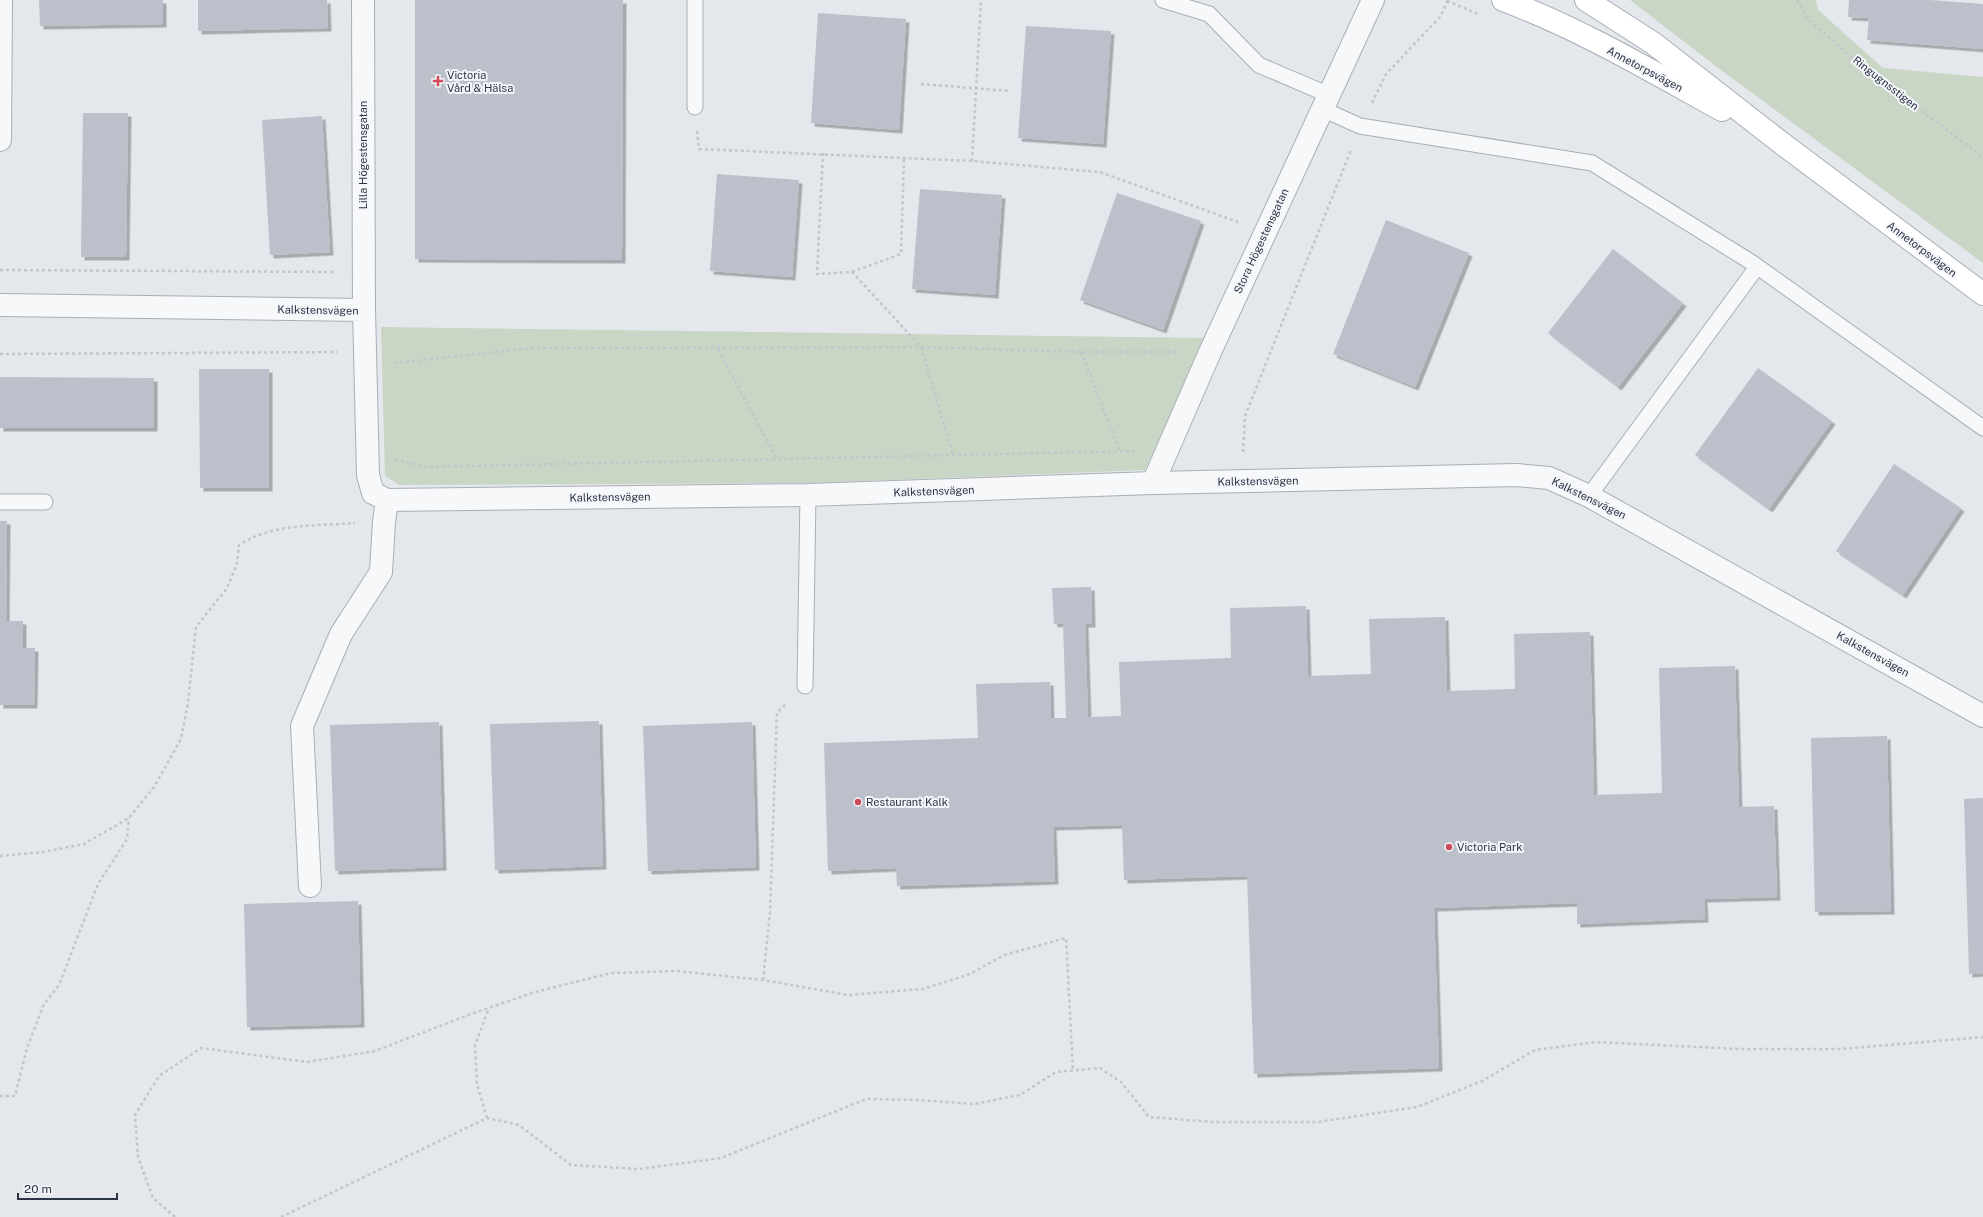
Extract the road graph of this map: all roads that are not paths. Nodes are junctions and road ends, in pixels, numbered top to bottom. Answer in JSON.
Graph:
{"nodes":[{"id":1,"x":2,"y":0,"type":"edge"},
{"id":2,"x":362,"y":0,"type":"edge"},
{"id":3,"x":695,"y":0,"type":"edge"},
{"id":4,"x":1163,"y":0,"type":"edge"},
{"id":5,"x":1373,"y":0,"type":"edge"},
{"id":6,"x":1503,"y":0,"type":"edge"},
{"id":7,"x":1586,"y":0,"type":"edge"},
{"id":8,"x":1326,"y":102,"type":"junction"},
{"id":9,"x":695,"y":107,"type":"road end"},
{"id":10,"x":0,"y":140,"type":"edge"},
{"id":11,"x":1784,"y":145,"type":"junction"},
{"id":12,"x":1757,"y":267,"type":"junction"},
{"id":13,"x":1983,"y":294,"type":"edge"},
{"id":14,"x":0,"y":305,"type":"edge"},
{"id":15,"x":364,"y":310,"type":"junction"},
{"id":16,"x":1983,"y":428,"type":"edge"},
{"id":17,"x":1153,"y":483,"type":"junction"},
{"id":18,"x":808,"y":495,"type":"junction"},
{"id":19,"x":1589,"y":496,"type":"junction"},
{"id":20,"x":387,"y":500,"type":"junction"},
{"id":21,"x":0,"y":502,"type":"edge"},
{"id":22,"x":45,"y":502,"type":"dead end"},
{"id":23,"x":805,"y":686,"type":"road end"},
{"id":24,"x":1983,"y":716,"type":"edge"},
{"id":25,"x":310,"y":886,"type":"dead end"}],
"edges":[{"from":1,"to":10,"type":"street"},
{"from":2,"to":15,"type":"street","name":"Lilla Högestensgatan"},
{"from":3,"to":9,"type":"lane"},
{"from":4,"to":8,"type":"lane"},
{"from":5,"to":8,"type":"street","name":"Stora Högestensgatan"},
{"from":6,"to":11,"type":"main road","name":"Annetorpsvägen"},
{"from":7,"to":11,"type":"main road","name":"Annetorpsvägen"},
{"from":8,"to":12,"type":"lane"},
{"from":8,"to":17,"type":"street","name":"Stora Högestensgatan"},
{"from":11,"to":13,"type":"main road","name":"Annetorpsvägen"},
{"from":12,"to":16,"type":"lane"},
{"from":12,"to":19,"type":"lane"},
{"from":14,"to":15,"type":"street","name":"Kalkstensvägen"},
{"from":15,"to":20,"type":"street","name":"Kalkstensvägen"},
{"from":17,"to":18,"type":"street","name":"Kalkstensvägen"},
{"from":17,"to":19,"type":"street","name":"Kalkstensvägen"},
{"from":18,"to":20,"type":"street","name":"Kalkstensvägen"},
{"from":18,"to":23,"type":"lane"},
{"from":19,"to":24,"type":"street","name":"Kalkstensvägen"},
{"from":20,"to":25,"type":"street"},
{"from":21,"to":22,"type":"lane"}]}
